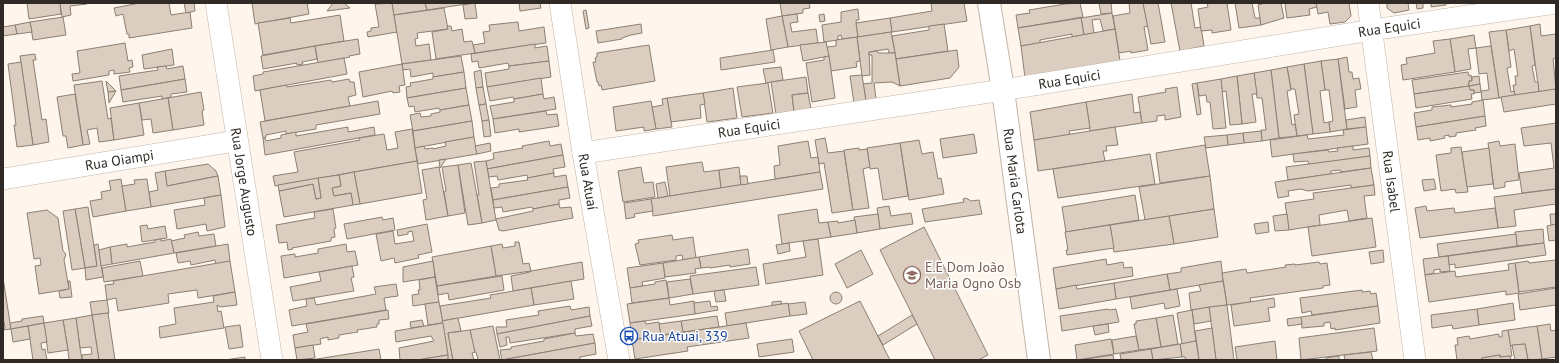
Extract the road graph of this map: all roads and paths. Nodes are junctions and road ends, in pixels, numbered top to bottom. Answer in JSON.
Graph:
{"nodes":[{"id":1,"x":216,"y":3,"type":"edge"},
{"id":2,"x":560,"y":3,"type":"edge"},
{"id":3,"x":990,"y":3,"type":"edge"},
{"id":4,"x":1368,"y":3,"type":"edge"},
{"id":5,"x":1556,"y":3,"type":"edge"},
{"id":6,"x":1372,"y":30,"type":"junction"},
{"id":7,"x":1003,"y":90,"type":"junction"},
{"id":8,"x":236,"y":141,"type":"junction"},
{"id":9,"x":583,"y":153,"type":"junction"},
{"id":10,"x":3,"y":179,"type":"edge"},
{"id":11,"x":272,"y":360,"type":"edge"},
{"id":12,"x":618,"y":360,"type":"edge"},
{"id":13,"x":1040,"y":360,"type":"edge"},
{"id":14,"x":1415,"y":360,"type":"edge"}],
"edges":[{"from":1,"to":8,"type":"street","name":"Rua Jorge Augusto"},
{"from":2,"to":9,"type":"street","name":"Rua Atuaí"},
{"from":3,"to":7,"type":"street","name":"Rua Maria Carlota"},
{"from":4,"to":6,"type":"street","name":"Rua Isabel"},
{"from":5,"to":6,"type":"street","name":"Rua Equici"},
{"from":6,"to":7,"type":"street","name":"Rua Equici"},
{"from":6,"to":14,"type":"street","name":"Rua Isabel"},
{"from":7,"to":9,"type":"street","name":"Rua Equici"},
{"from":7,"to":13,"type":"street","name":"Rua Maria Carlota"},
{"from":8,"to":10,"type":"street","name":"Rua Oiampi"},
{"from":8,"to":11,"type":"street","name":"Rua Jorge Augusto"},
{"from":9,"to":12,"type":"street","name":"Rua Atuaí"}]}
